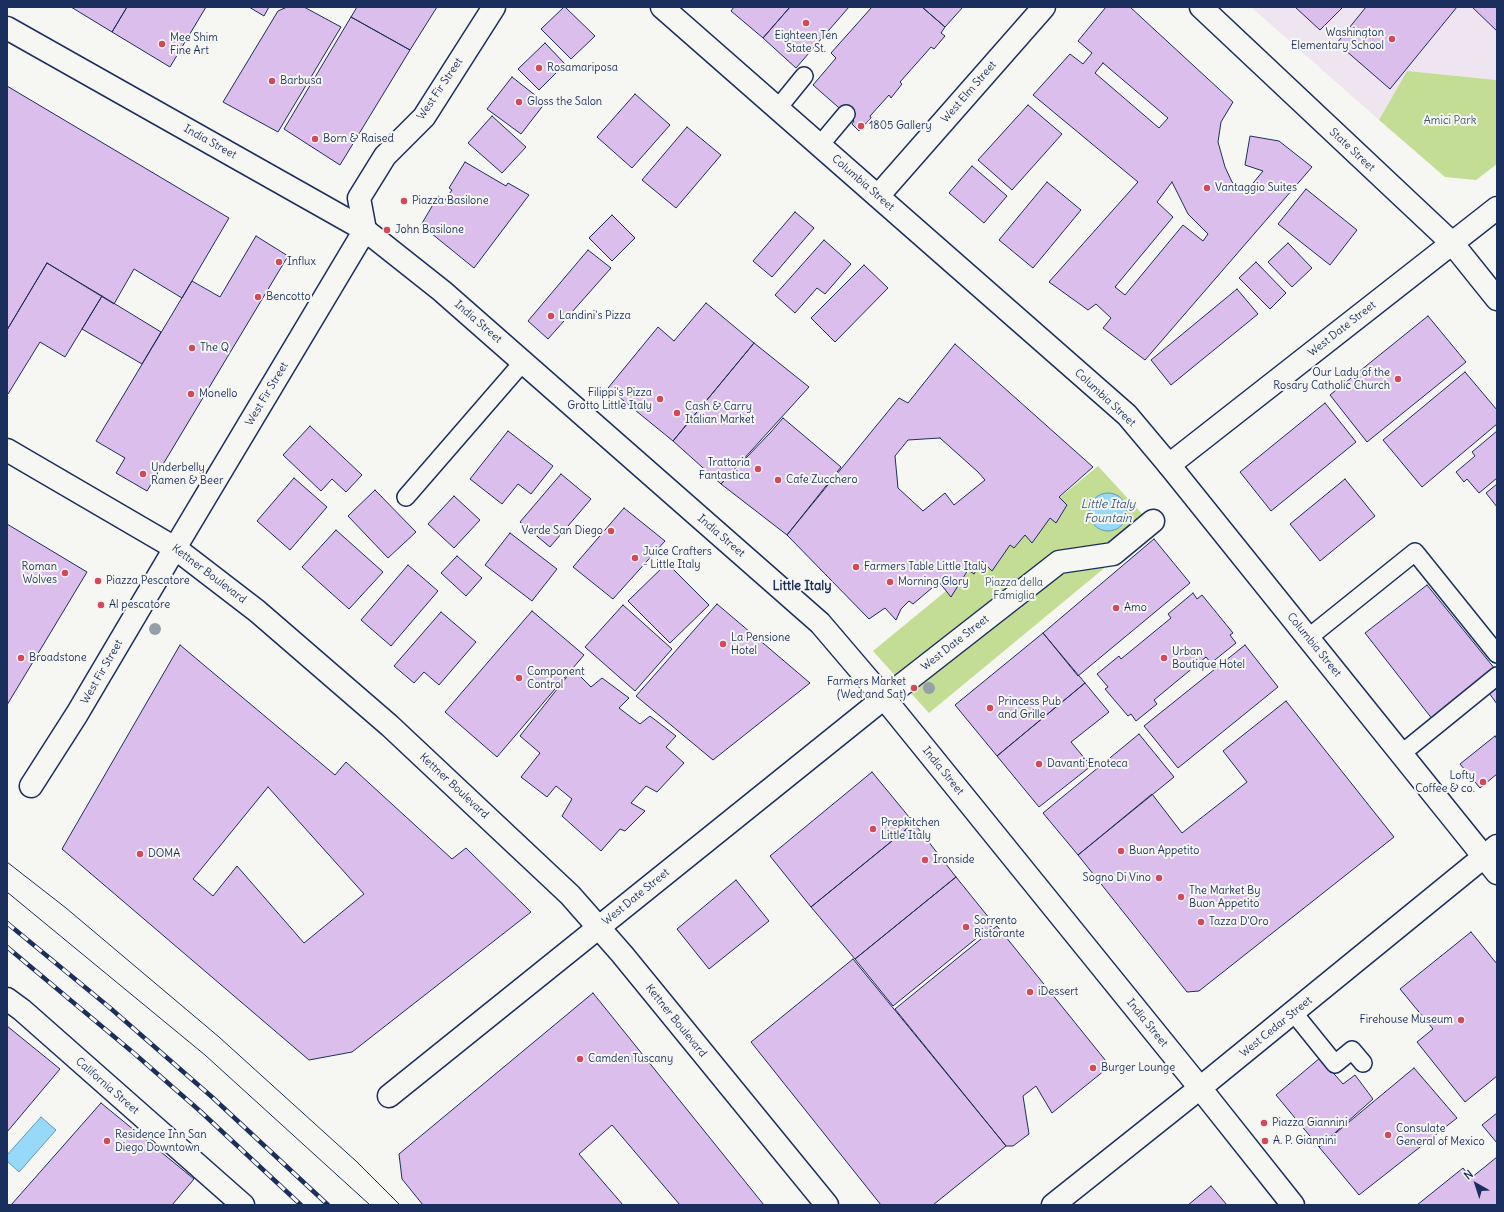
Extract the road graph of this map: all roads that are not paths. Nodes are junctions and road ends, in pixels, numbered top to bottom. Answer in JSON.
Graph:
{"nodes":[{"id":1,"x":494,"y":7,"type":"edge"},
{"id":2,"x":662,"y":7,"type":"edge"},
{"id":3,"x":1044,"y":7,"type":"edge"},
{"id":4,"x":1201,"y":7,"type":"edge"},
{"id":5,"x":7,"y":28,"type":"edge"},
{"id":6,"x":804,"y":76,"type":"dead end"},
{"id":7,"x":778,"y":108,"type":"junction"},
{"id":8,"x":846,"y":114,"type":"dead end"},
{"id":9,"x":820,"y":145,"type":"junction"},
{"id":10,"x":878,"y":196,"type":"junction"},
{"id":11,"x":1497,"y":208,"type":"edge"},
{"id":12,"x":365,"y":230,"type":"junction"},
{"id":13,"x":1452,"y":243,"type":"junction"},
{"id":14,"x":1497,"y":299,"type":"edge"},
{"id":15,"x":523,"y":362,"type":"junction"},
{"id":16,"x":7,"y":450,"type":"edge"},
{"id":17,"x":1169,"y":465,"type":"junction"},
{"id":18,"x":406,"y":497,"type":"dead end"},
{"id":19,"x":1153,"y":521,"type":"dead end"},
{"id":20,"x":175,"y":548,"type":"junction"},
{"id":21,"x":1308,"y":638,"type":"junction"},
{"id":22,"x":1497,"y":654,"type":"edge"},
{"id":23,"x":1497,"y":676,"type":"edge"},
{"id":24,"x":892,"y":692,"type":"junction"},
{"id":25,"x":1402,"y":754,"type":"junction"},
{"id":26,"x":31,"y":786,"type":"dead end"},
{"id":27,"x":1493,"y":858,"type":"edge"},
{"id":28,"x":599,"y":927,"type":"junction"},
{"id":29,"x":7,"y":999,"type":"edge"},
{"id":30,"x":1293,"y":1012,"type":"junction"},
{"id":31,"x":1363,"y":1063,"type":"dead end"},
{"id":32,"x":1200,"y":1088,"type":"junction"},
{"id":33,"x":388,"y":1096,"type":"dead end"},
{"id":34,"x":243,"y":1205,"type":"edge"},
{"id":35,"x":827,"y":1205,"type":"edge"},
{"id":36,"x":1054,"y":1205,"type":"edge"},
{"id":37,"x":1293,"y":1205,"type":"edge"}],
"edges":[{"from":1,"to":12,"type":"main road","name":"West Fir Street"},
{"from":2,"to":7,"type":"main road","name":"Columbia Street"},
{"from":3,"to":10,"type":"main road","name":"West Elm Street"},
{"from":4,"to":13,"type":"main road","name":"State Street"},
{"from":5,"to":12,"type":"main road","name":"India Street"},
{"from":6,"to":7,"type":"lane"},
{"from":7,"to":9,"type":"main road","name":"Columbia Street"},
{"from":8,"to":9,"type":"lane"},
{"from":9,"to":10,"type":"main road","name":"Columbia Street"},
{"from":10,"to":17,"type":"main road","name":"Columbia Street"},
{"from":11,"to":13,"type":"main road","name":"West Date Street"},
{"from":12,"to":15,"type":"main road","name":"India Street"},
{"from":12,"to":20,"type":"main road","name":"West Fir Street"},
{"from":13,"to":14,"type":"main road","name":"State Street"},
{"from":13,"to":17,"type":"main road","name":"West Date Street"},
{"from":15,"to":18,"type":"lane"},
{"from":15,"to":24,"type":"main road","name":"India Street"},
{"from":16,"to":20,"type":"main road","name":"Kettner Boulevard"},
{"from":17,"to":21,"type":"main road","name":"Columbia Street"},
{"from":19,"to":24,"type":"main road","name":"West Date Street"},
{"from":20,"to":26,"type":"main road","name":"West Fir Street"},
{"from":20,"to":28,"type":"main road","name":"Kettner Boulevard"},
{"from":21,"to":22,"type":"lane"},
{"from":21,"to":25,"type":"main road","name":"Columbia Street"},
{"from":23,"to":25,"type":"lane"},
{"from":24,"to":28,"type":"main road","name":"West Date Street"},
{"from":24,"to":32,"type":"main road","name":"India Street"},
{"from":25,"to":27,"type":"main road","name":"Columbia Street"},
{"from":27,"to":30,"type":"main road","name":"West Cedar Street"},
{"from":28,"to":33,"type":"main road","name":"West Date Street"},
{"from":28,"to":35,"type":"main road","name":"Kettner Boulevard"},
{"from":29,"to":34,"type":"main road","name":"California Street"},
{"from":30,"to":31,"type":"lane"},
{"from":30,"to":32,"type":"main road","name":"West Cedar Street"},
{"from":32,"to":36,"type":"main road","name":"West Cedar Street"},
{"from":32,"to":37,"type":"main road","name":"India Street"}]}
